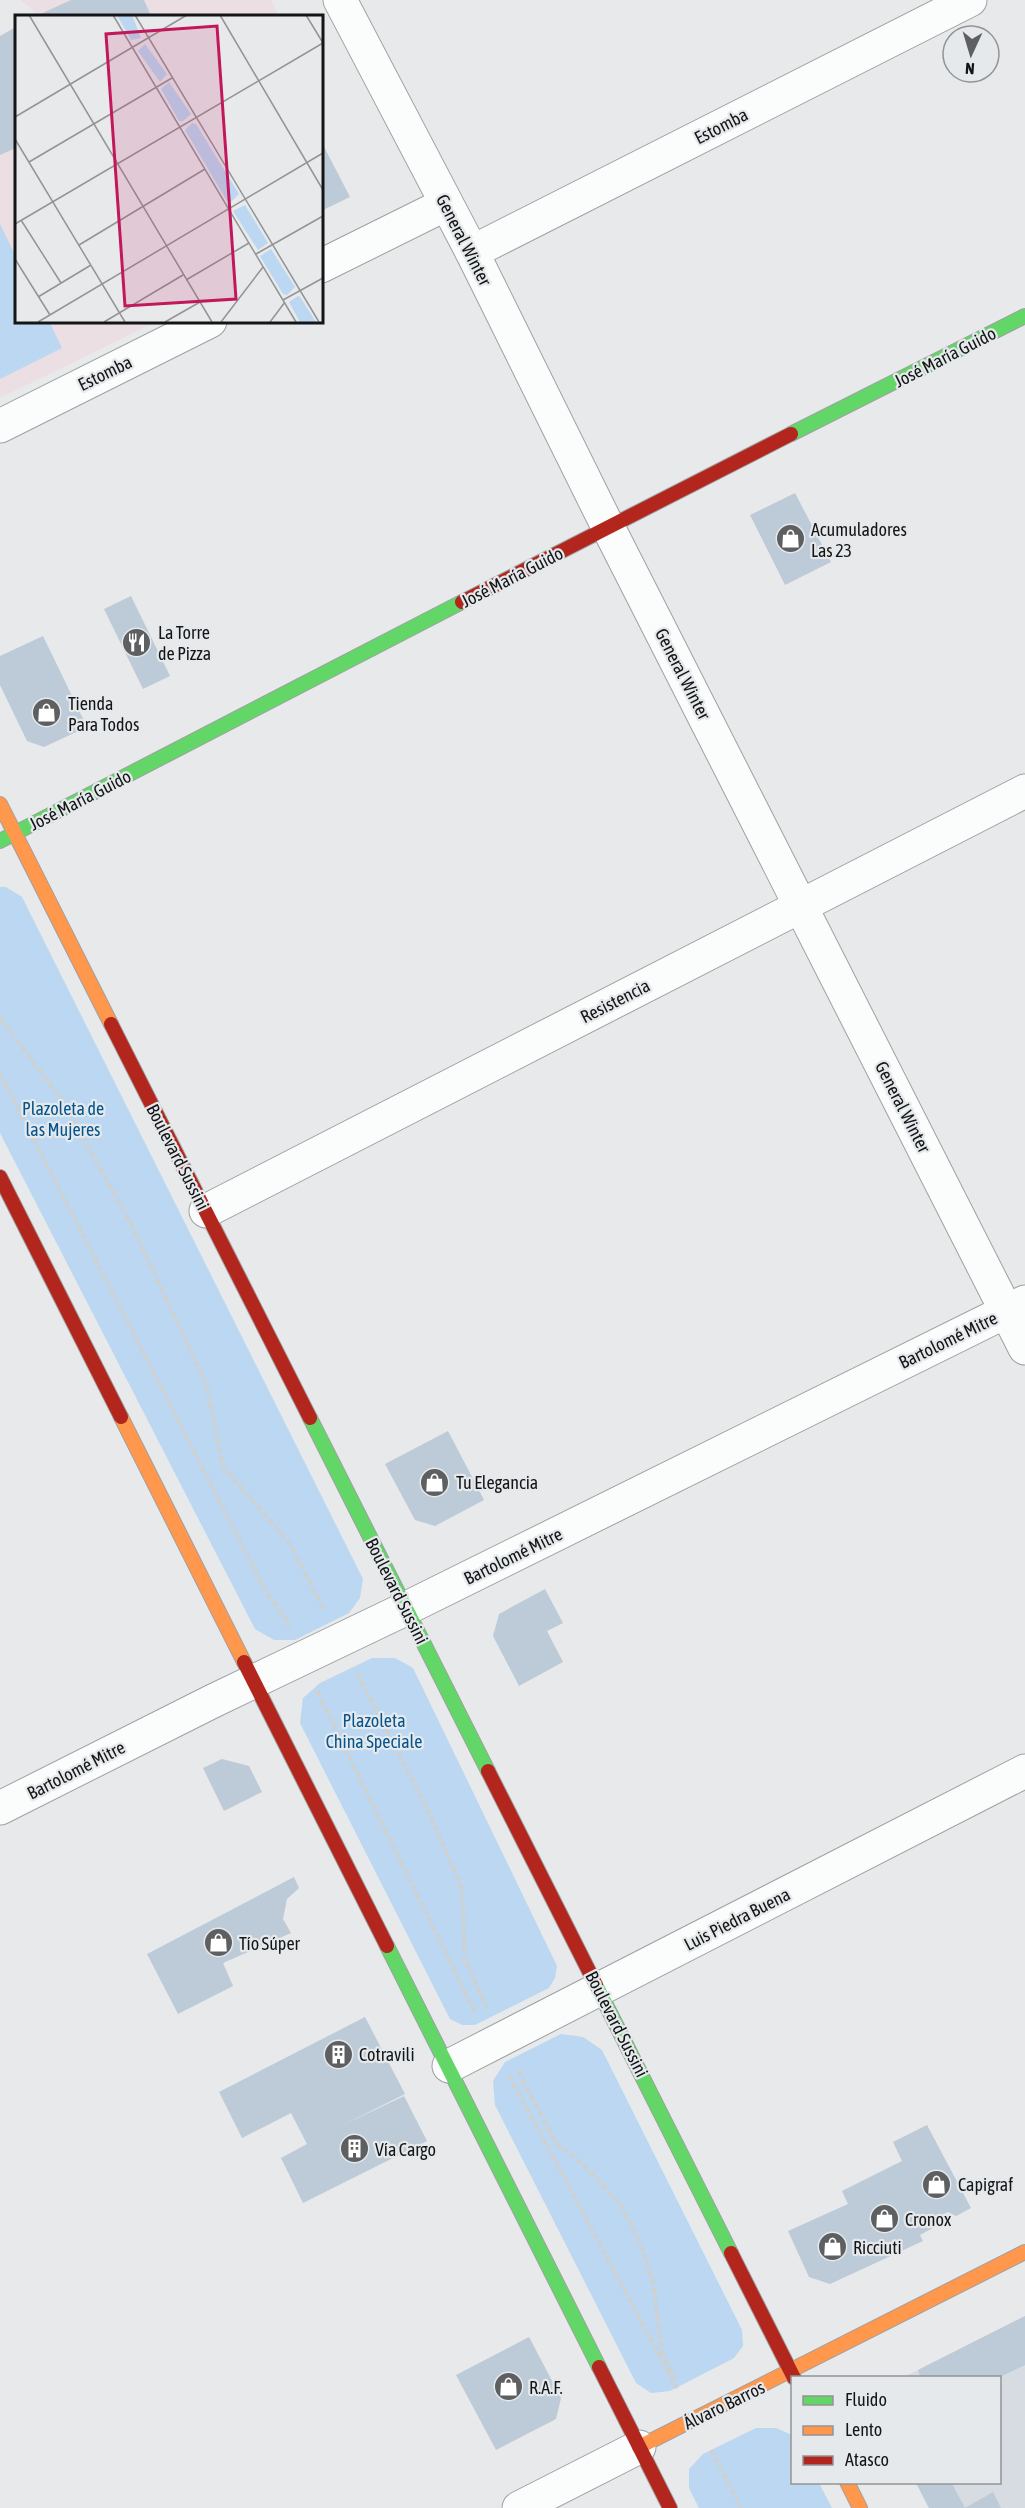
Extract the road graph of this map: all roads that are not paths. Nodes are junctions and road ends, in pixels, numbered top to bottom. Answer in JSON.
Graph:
{"nodes":[{"id":1,"x":340,"y":0,"type":"edge"},
{"id":2,"x":970,"y":0,"type":"edge"},
{"id":3,"x":446,"y":204,"type":"junction"},
{"id":4,"x":472,"y":252,"type":"junction"},
{"id":5,"x":322,"y":266,"type":"edge"},
{"id":6,"x":1025,"y":316,"type":"edge"},
{"id":7,"x":208,"y":322,"type":"edge"},
{"id":8,"x":0,"y":426,"type":"edge"},
{"id":9,"x":608,"y":527,"type":"junction"},
{"id":10,"x":1025,"y":791,"type":"edge"},
{"id":11,"x":0,"y":804,"type":"edge"},
{"id":12,"x":14,"y":833,"type":"junction"},
{"id":13,"x":0,"y":841,"type":"edge"},
{"id":14,"x":800,"y":905,"type":"junction"},
{"id":15,"x":0,"y":1177,"type":"edge"},
{"id":16,"x":206,"y":1211,"type":"junction"},
{"id":17,"x":1016,"y":1307,"type":"edge"},
{"id":18,"x":1025,"y":1348,"type":"edge"},
{"id":19,"x":405,"y":1609,"type":"junction"},
{"id":20,"x":255,"y":1682,"type":"junction"},
{"id":21,"x":1025,"y":1771,"type":"edge"},
{"id":22,"x":0,"y":1808,"type":"edge"},
{"id":23,"x":599,"y":1990,"type":"junction"},
{"id":24,"x":449,"y":2066,"type":"junction"},
{"id":25,"x":1025,"y":2252,"type":"edge"},
{"id":26,"x":792,"y":2375,"type":"edge"},
{"id":27,"x":639,"y":2447,"type":"junction"},
{"id":28,"x":848,"y":2484,"type":"edge"},
{"id":29,"x":519,"y":2508,"type":"edge"},
{"id":30,"x":670,"y":2508,"type":"edge"},
{"id":31,"x":860,"y":2508,"type":"edge"}],
"edges":[{"from":1,"to":3,"type":"street","name":"General Winter"},
{"from":2,"to":4,"type":"street","name":"Estomba"},
{"from":3,"to":4,"type":"street","name":"General Winter"},
{"from":3,"to":5,"type":"street"},
{"from":4,"to":9,"type":"street","name":"General Winter"},
{"from":6,"to":9,"type":"main road","name":"José María Guido"},
{"from":7,"to":8,"type":"street","name":"Estomba"},
{"from":9,"to":12,"type":"main road","name":"José María Guido"},
{"from":9,"to":14,"type":"street","name":"General Winter"},
{"from":10,"to":14,"type":"street","name":"Resistencia"},
{"from":11,"to":12,"type":"main road","name":"Boulevard Sussini"},
{"from":12,"to":13,"type":"main road","name":"José María Guido"},
{"from":12,"to":16,"type":"main road","name":"Boulevard Sussini"},
{"from":14,"to":16,"type":"street","name":"Resistencia"},
{"from":14,"to":17,"type":"street","name":"General Winter"},
{"from":15,"to":20,"type":"main road"},
{"from":16,"to":19,"type":"main road","name":"Boulevard Sussini"},
{"from":17,"to":18,"type":"street","name":"General Winter"},
{"from":17,"to":19,"type":"street","name":"Bartolomé Mitre"},
{"from":19,"to":20,"type":"street","name":"Bartolomé Mitre"},
{"from":19,"to":23,"type":"main road","name":"Boulevard Sussini"},
{"from":20,"to":22,"type":"street","name":"Bartolomé Mitre"},
{"from":20,"to":24,"type":"main road"},
{"from":21,"to":23,"type":"street","name":"Luis Piedra Buena"},
{"from":23,"to":24,"type":"street","name":"Luis Piedra Buena"},
{"from":23,"to":26,"type":"main road","name":"Boulevard Sussini"},
{"from":24,"to":27,"type":"main road"},
{"from":25,"to":26,"type":"main road","name":"Álvaro Barros"},
{"from":26,"to":27,"type":"main road","name":"Álvaro Barros"},
{"from":27,"to":29,"type":"street","name":"Álvaro Barros"},
{"from":27,"to":30,"type":"main road"},
{"from":28,"to":31,"type":"main road"}]}
